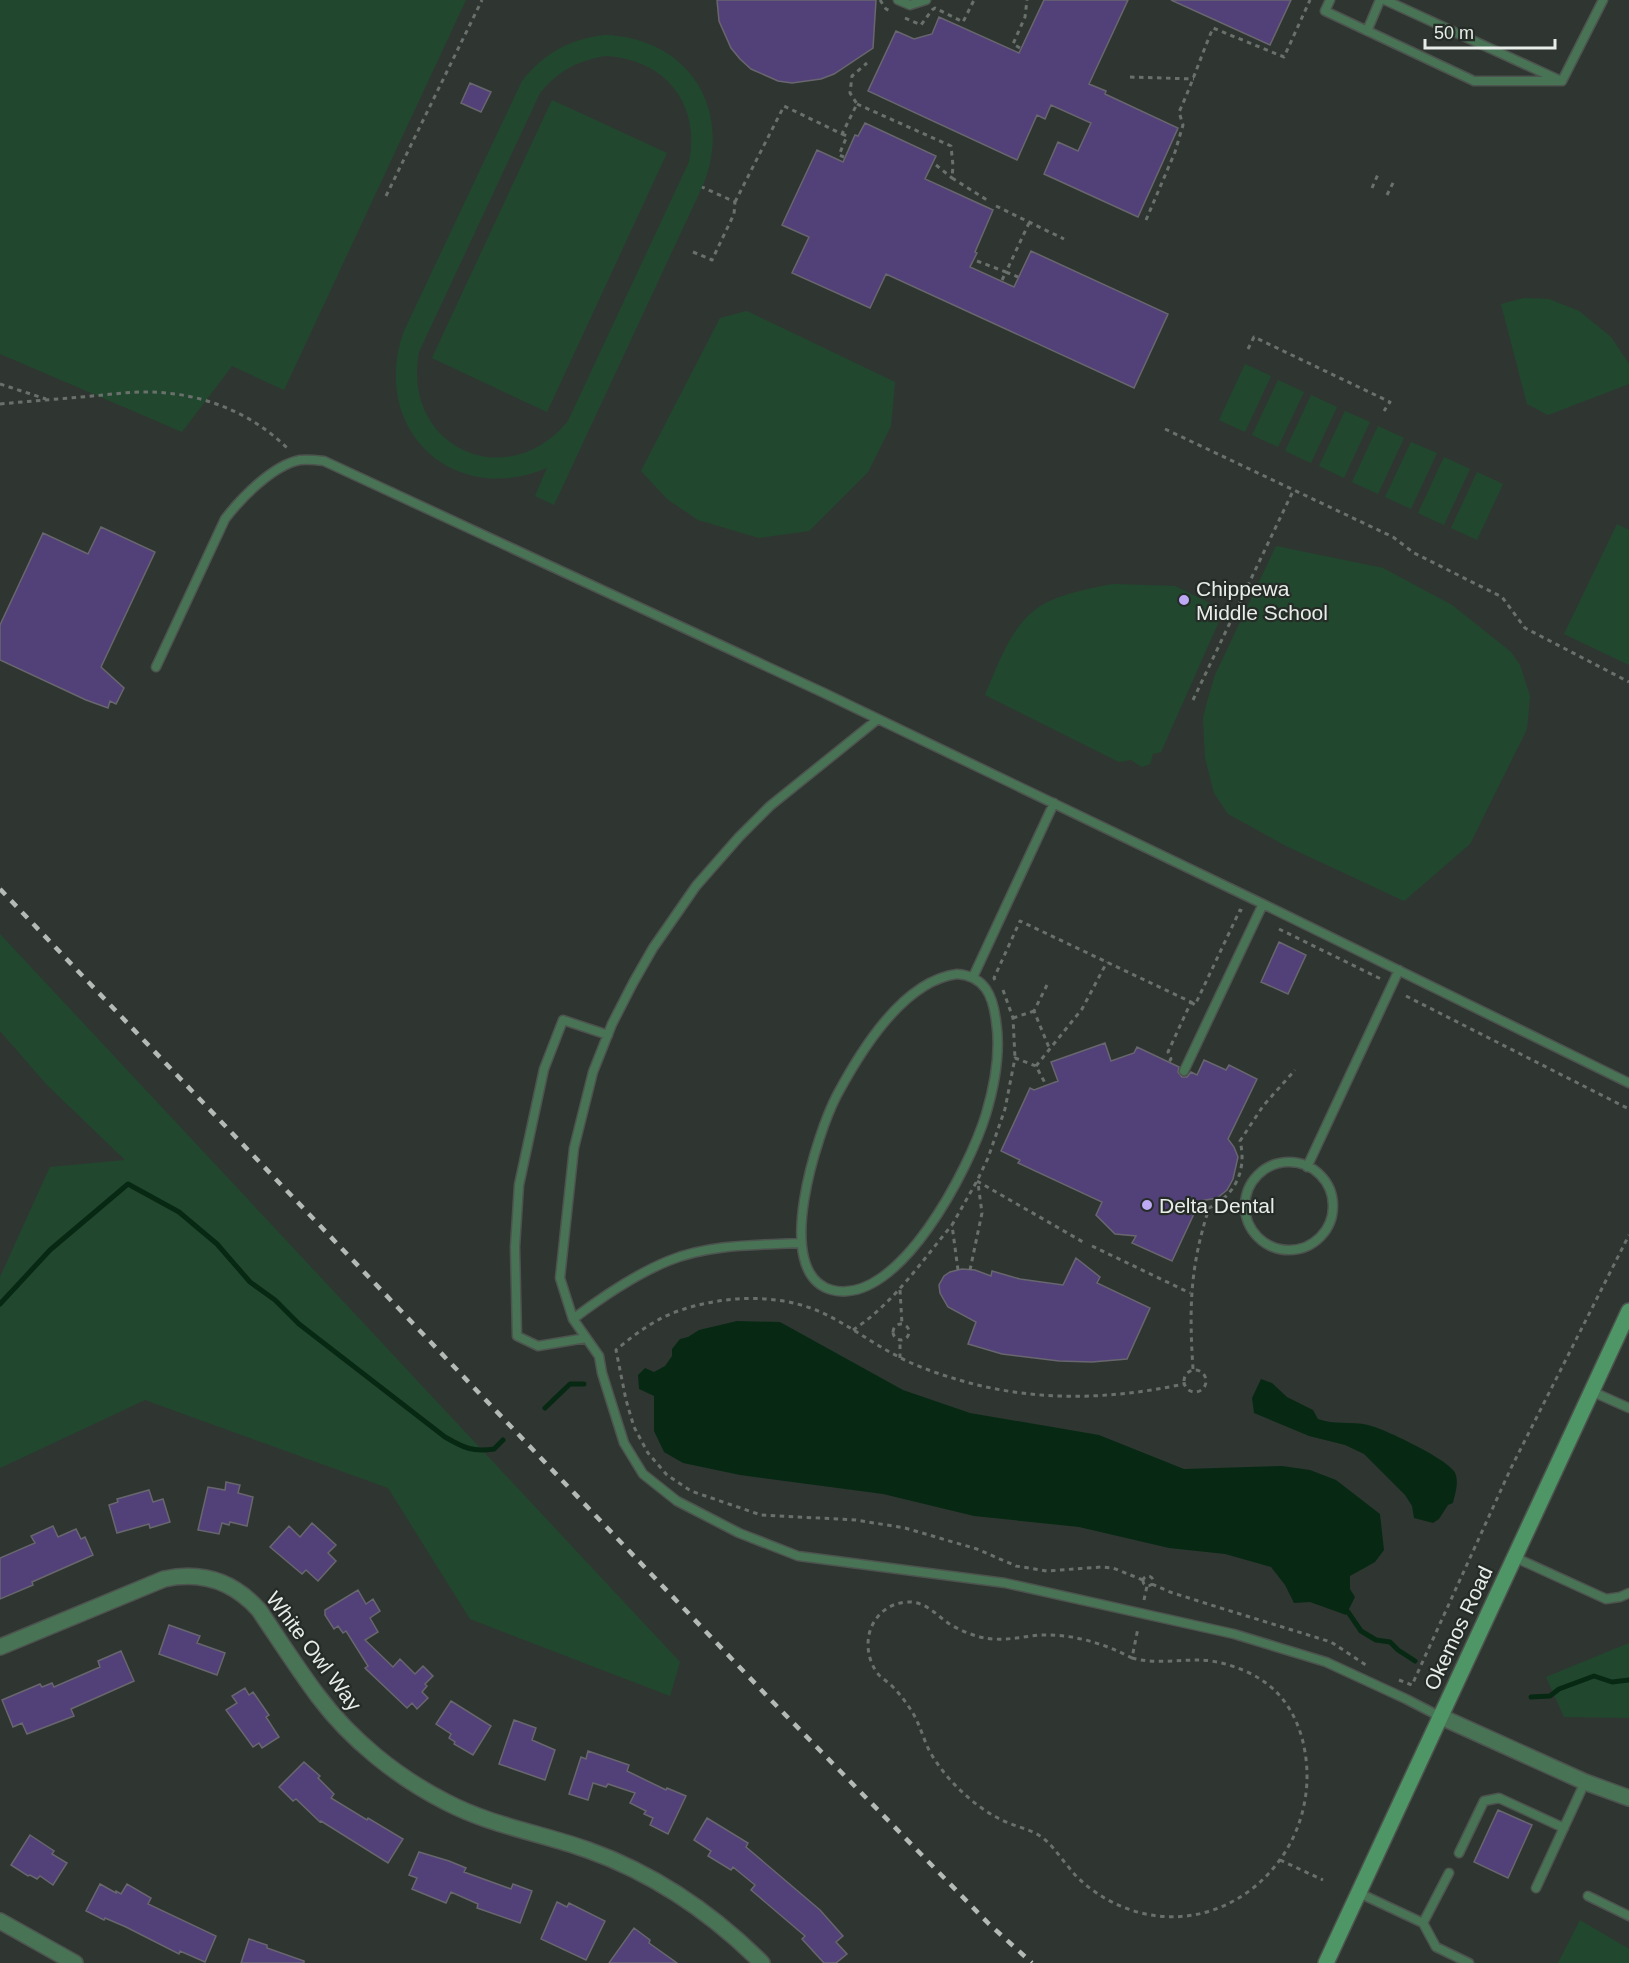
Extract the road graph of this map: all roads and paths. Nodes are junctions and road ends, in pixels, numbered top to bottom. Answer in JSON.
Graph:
{"nodes":[{"id":1,"x":482,"y":0,"type":"edge"},
{"id":2,"x":898,"y":0,"type":"edge"},
{"id":3,"x":926,"y":0,"type":"edge"},
{"id":4,"x":1027,"y":0,"type":"edge"},
{"id":5,"x":1310,"y":0,"type":"edge"},
{"id":6,"x":1330,"y":0,"type":"edge"},
{"id":7,"x":1380,"y":0,"type":"edge"},
{"id":8,"x":1385,"y":0,"type":"edge"},
{"id":9,"x":1603,"y":0,"type":"edge"},
{"id":10,"x":1367,"y":31,"type":"junction"},
{"id":11,"x":1020,"y":48,"type":"dead end"},
{"id":12,"x":867,"y":63,"type":"dead end"},
{"id":13,"x":1130,"y":77,"type":"dead end"},
{"id":14,"x":1194,"y":79,"type":"junction"},
{"id":15,"x":1562,"y":81,"type":"junction"},
{"id":16,"x":857,"y":104,"type":"junction"},
{"id":17,"x":842,"y":134,"type":"junction"},
{"id":18,"x":844,"y":157,"type":"dead end"},
{"id":19,"x":936,"y":165,"type":"dead end"},
{"id":20,"x":1379,"y":172,"type":"dead end"},
{"id":21,"x":952,"y":178,"type":"junction"},
{"id":22,"x":1395,"y":179,"type":"dead end"},
{"id":23,"x":702,"y":187,"type":"dead end"},
{"id":24,"x":1372,"y":188,"type":"dead end"},
{"id":25,"x":1387,"y":195,"type":"dead end"},
{"id":26,"x":386,"y":196,"type":"dead end"},
{"id":27,"x":987,"y":200,"type":"dead end"},
{"id":28,"x":735,"y":202,"type":"junction"},
{"id":29,"x":996,"y":206,"type":"dead end"},
{"id":30,"x":1146,"y":220,"type":"dead end"},
{"id":31,"x":1029,"y":222,"type":"junction"},
{"id":32,"x":1064,"y":239,"type":"dead end"},
{"id":33,"x":693,"y":252,"type":"dead end"},
{"id":34,"x":977,"y":261,"type":"dead end"},
{"id":35,"x":1006,"y":272,"type":"junction"},
{"id":36,"x":1018,"y":277,"type":"dead end"},
{"id":37,"x":1002,"y":280,"type":"dead end"},
{"id":38,"x":1248,"y":349,"type":"dead end"},
{"id":39,"x":0,"y":384,"type":"edge"},
{"id":40,"x":48,"y":400,"type":"junction"},
{"id":41,"x":0,"y":404,"type":"edge"},
{"id":42,"x":1384,"y":411,"type":"dead end"},
{"id":43,"x":1165,"y":429,"type":"dead end"},
{"id":44,"x":298,"y":460,"type":"junction"},
{"id":45,"x":1294,"y":489,"type":"junction"},
{"id":46,"x":156,"y":667,"type":"dead end"},
{"id":47,"x":1629,"y":682,"type":"edge"},
{"id":48,"x":1193,"y":700,"type":"dead end"},
{"id":49,"x":879,"y":719,"type":"junction"},
{"id":50,"x":1054,"y":803,"type":"junction"},
{"id":51,"x":1263,"y":904,"type":"junction"},
{"id":52,"x":1244,"y":912,"type":"dead end"},
{"id":53,"x":1280,"y":929,"type":"dead end"},
{"id":54,"x":1107,"y":962,"type":"junction"},
{"id":55,"x":1399,"y":970,"type":"junction"},
{"id":56,"x":973,"y":977,"type":"junction"},
{"id":57,"x":994,"y":978,"type":"dead end"},
{"id":58,"x":1381,"y":979,"type":"dead end"},
{"id":59,"x":1047,"y":985,"type":"dead end"},
{"id":60,"x":1406,"y":996,"type":"dead end"},
{"id":61,"x":1191,"y":1002,"type":"junction"},
{"id":62,"x":1035,"y":1011,"type":"junction"},
{"id":63,"x":1013,"y":1018,"type":"dead end"},
{"id":64,"x":608,"y":1035,"type":"junction"},
{"id":65,"x":1050,"y":1050,"type":"junction"},
{"id":66,"x":1169,"y":1062,"type":"dead end"},
{"id":67,"x":1036,"y":1066,"type":"junction"},
{"id":68,"x":1295,"y":1070,"type":"dead end"},
{"id":69,"x":1184,"y":1071,"type":"dead end"},
{"id":70,"x":1629,"y":1083,"type":"edge"},
{"id":71,"x":1046,"y":1085,"type":"dead end"},
{"id":72,"x":1629,"y":1108,"type":"edge"},
{"id":73,"x":1307,"y":1167,"type":"junction"},
{"id":74,"x":977,"y":1181,"type":"junction"},
{"id":75,"x":952,"y":1225,"type":"junction"},
{"id":76,"x":1629,"y":1235,"type":"edge"},
{"id":77,"x":1083,"y":1242,"type":"dead end"},
{"id":78,"x":801,"y":1243,"type":"junction"},
{"id":79,"x":1092,"y":1246,"type":"dead end"},
{"id":80,"x":958,"y":1270,"type":"dead end"},
{"id":81,"x":970,"y":1270,"type":"dead end"},
{"id":82,"x":900,"y":1288,"type":"junction"},
{"id":83,"x":1190,"y":1293,"type":"junction"},
{"id":84,"x":1629,"y":1311,"type":"edge"},
{"id":85,"x":573,"y":1319,"type":"junction"},
{"id":86,"x":902,"y":1324,"type":"junction"},
{"id":87,"x":853,"y":1331,"type":"junction"},
{"id":88,"x":586,"y":1338,"type":"junction"},
{"id":89,"x":900,"y":1340,"type":"junction"},
{"id":90,"x":900,"y":1358,"type":"junction"},
{"id":91,"x":1193,"y":1369,"type":"junction"},
{"id":92,"x":1184,"y":1384,"type":"junction"},
{"id":93,"x":1591,"y":1391,"type":"junction"},
{"id":94,"x":1629,"y":1408,"type":"edge"},
{"id":95,"x":1514,"y":1557,"type":"junction"},
{"id":96,"x":1143,"y":1580,"type":"junction"},
{"id":97,"x":1152,"y":1584,"type":"junction"},
{"id":98,"x":1147,"y":1586,"type":"junction"},
{"id":99,"x":1629,"y":1593,"type":"edge"},
{"id":100,"x":1144,"y":1600,"type":"dead end"},
{"id":101,"x":1138,"y":1628,"type":"dead end"},
{"id":102,"x":0,"y":1647,"type":"edge"},
{"id":103,"x":1132,"y":1658,"type":"junction"},
{"id":104,"x":1369,"y":1667,"type":"dead end"},
{"id":105,"x":1390,"y":1676,"type":"dead end"},
{"id":106,"x":1439,"y":1716,"type":"junction"},
{"id":107,"x":1585,"y":1782,"type":"junction"},
{"id":108,"x":1629,"y":1798,"type":"edge"},
{"id":109,"x":1564,"y":1828,"type":"junction"},
{"id":110,"x":1460,"y":1853,"type":"dead end"},
{"id":111,"x":1280,"y":1860,"type":"junction"},
{"id":112,"x":1449,"y":1873,"type":"dead end"},
{"id":113,"x":1323,"y":1880,"type":"dead end"},
{"id":114,"x":1536,"y":1888,"type":"dead end"},
{"id":115,"x":1359,"y":1893,"type":"junction"},
{"id":116,"x":1588,"y":1896,"type":"dead end"},
{"id":117,"x":1629,"y":1916,"type":"edge"},
{"id":118,"x":0,"y":1921,"type":"edge"},
{"id":119,"x":1423,"y":1923,"type":"junction"},
{"id":120,"x":75,"y":1963,"type":"edge"},
{"id":121,"x":762,"y":1963,"type":"edge"},
{"id":122,"x":1326,"y":1963,"type":"edge"},
{"id":123,"x":1469,"y":1963,"type":"edge"}],
"edges":[{"from":1,"to":26,"type":"path"},
{"from":2,"to":3,"type":"lane"},
{"from":4,"to":11,"type":"path"},
{"from":5,"to":14,"type":"path"},
{"from":6,"to":10,"type":"lane"},
{"from":7,"to":10,"type":"lane"},
{"from":8,"to":15,"type":"lane"},
{"from":9,"to":15,"type":"lane"},
{"from":10,"to":15,"type":"lane"},
{"from":12,"to":16,"type":"path"},
{"from":13,"to":14,"type":"path"},
{"from":14,"to":30,"type":"path"},
{"from":16,"to":17,"type":"path"},
{"from":16,"to":21,"type":"path"},
{"from":17,"to":18,"type":"path"},
{"from":17,"to":28,"type":"path"},
{"from":19,"to":21,"type":"path"},
{"from":20,"to":24,"type":"path"},
{"from":21,"to":27,"type":"path"},
{"from":22,"to":25,"type":"path"},
{"from":23,"to":28,"type":"path"},
{"from":28,"to":33,"type":"path"},
{"from":29,"to":31,"type":"path"},
{"from":31,"to":32,"type":"path"},
{"from":31,"to":35,"type":"path"},
{"from":34,"to":35,"type":"path"},
{"from":35,"to":36,"type":"path"},
{"from":35,"to":37,"type":"path"},
{"from":38,"to":42,"type":"path"},
{"from":39,"to":40,"type":"path"},
{"from":40,"to":41,"type":"path"},
{"from":40,"to":44,"type":"path"},
{"from":43,"to":45,"type":"path"},
{"from":44,"to":46,"type":"lane"},
{"from":44,"to":49,"type":"lane"},
{"from":45,"to":47,"type":"path"},
{"from":45,"to":48,"type":"path"},
{"from":49,"to":50,"type":"lane"},
{"from":49,"to":64,"type":"lane"},
{"from":50,"to":51,"type":"lane"},
{"from":50,"to":56,"type":"lane"},
{"from":51,"to":55,"type":"lane"},
{"from":51,"to":69,"type":"lane"},
{"from":52,"to":61,"type":"path"},
{"from":53,"to":58,"type":"path"},
{"from":54,"to":57,"type":"path"},
{"from":54,"to":61,"type":"path"},
{"from":54,"to":65,"type":"path"},
{"from":55,"to":70,"type":"lane"},
{"from":55,"to":73,"type":"lane"},
{"from":56,"to":78,"type":"lane"},
{"from":56,"to":78,"type":"lane"},
{"from":59,"to":62,"type":"path"},
{"from":60,"to":72,"type":"path"},
{"from":61,"to":66,"type":"path"},
{"from":62,"to":63,"type":"path"},
{"from":62,"to":65,"type":"path"},
{"from":64,"to":85,"type":"lane"},
{"from":64,"to":88,"type":"lane"},
{"from":65,"to":67,"type":"path"},
{"from":67,"to":71,"type":"path"},
{"from":67,"to":74,"type":"path"},
{"from":68,"to":83,"type":"path"},
{"from":73,"to":73,"type":"lane"},
{"from":74,"to":75,"type":"path"},
{"from":74,"to":77,"type":"path"},
{"from":74,"to":81,"type":"path"},
{"from":75,"to":80,"type":"path"},
{"from":75,"to":82,"type":"path"},
{"from":76,"to":105,"type":"path"},
{"from":78,"to":85,"type":"lane"},
{"from":79,"to":83,"type":"path"},
{"from":82,"to":86,"type":"path"},
{"from":82,"to":87,"type":"path"},
{"from":83,"to":91,"type":"path"},
{"from":84,"to":93,"type":"main road","name":"Okemos Road"},
{"from":85,"to":88,"type":"lane"},
{"from":86,"to":89,"type":"path"},
{"from":86,"to":89,"type":"path"},
{"from":87,"to":90,"type":"path"},
{"from":87,"to":96,"type":"path"},
{"from":88,"to":106,"type":"lane"},
{"from":89,"to":90,"type":"path"},
{"from":90,"to":92,"type":"path"},
{"from":91,"to":92,"type":"path"},
{"from":91,"to":92,"type":"path"},
{"from":93,"to":94,"type":"lane"},
{"from":93,"to":95,"type":"main road","name":"Okemos Road"},
{"from":95,"to":99,"type":"lane"},
{"from":95,"to":106,"type":"main road","name":"Okemos Road"},
{"from":96,"to":97,"type":"path"},
{"from":96,"to":98,"type":"path"},
{"from":97,"to":98,"type":"path"},
{"from":97,"to":104,"type":"path"},
{"from":98,"to":100,"type":"path"},
{"from":101,"to":103,"type":"path"},
{"from":102,"to":121,"type":"street","name":"White Owl Way"},
{"from":103,"to":111,"type":"path"},
{"from":103,"to":111,"type":"path"},
{"from":106,"to":107,"type":"street"},
{"from":106,"to":115,"type":"main road","name":"Okemos Road"},
{"from":107,"to":108,"type":"street"},
{"from":107,"to":109,"type":"lane"},
{"from":109,"to":110,"type":"lane"},
{"from":109,"to":114,"type":"lane"},
{"from":111,"to":113,"type":"path"},
{"from":112,"to":119,"type":"lane"},
{"from":115,"to":119,"type":"lane"},
{"from":115,"to":122,"type":"main road","name":"Okemos Road"},
{"from":116,"to":117,"type":"lane"},
{"from":118,"to":120,"type":"street"},
{"from":119,"to":123,"type":"lane"}]}
